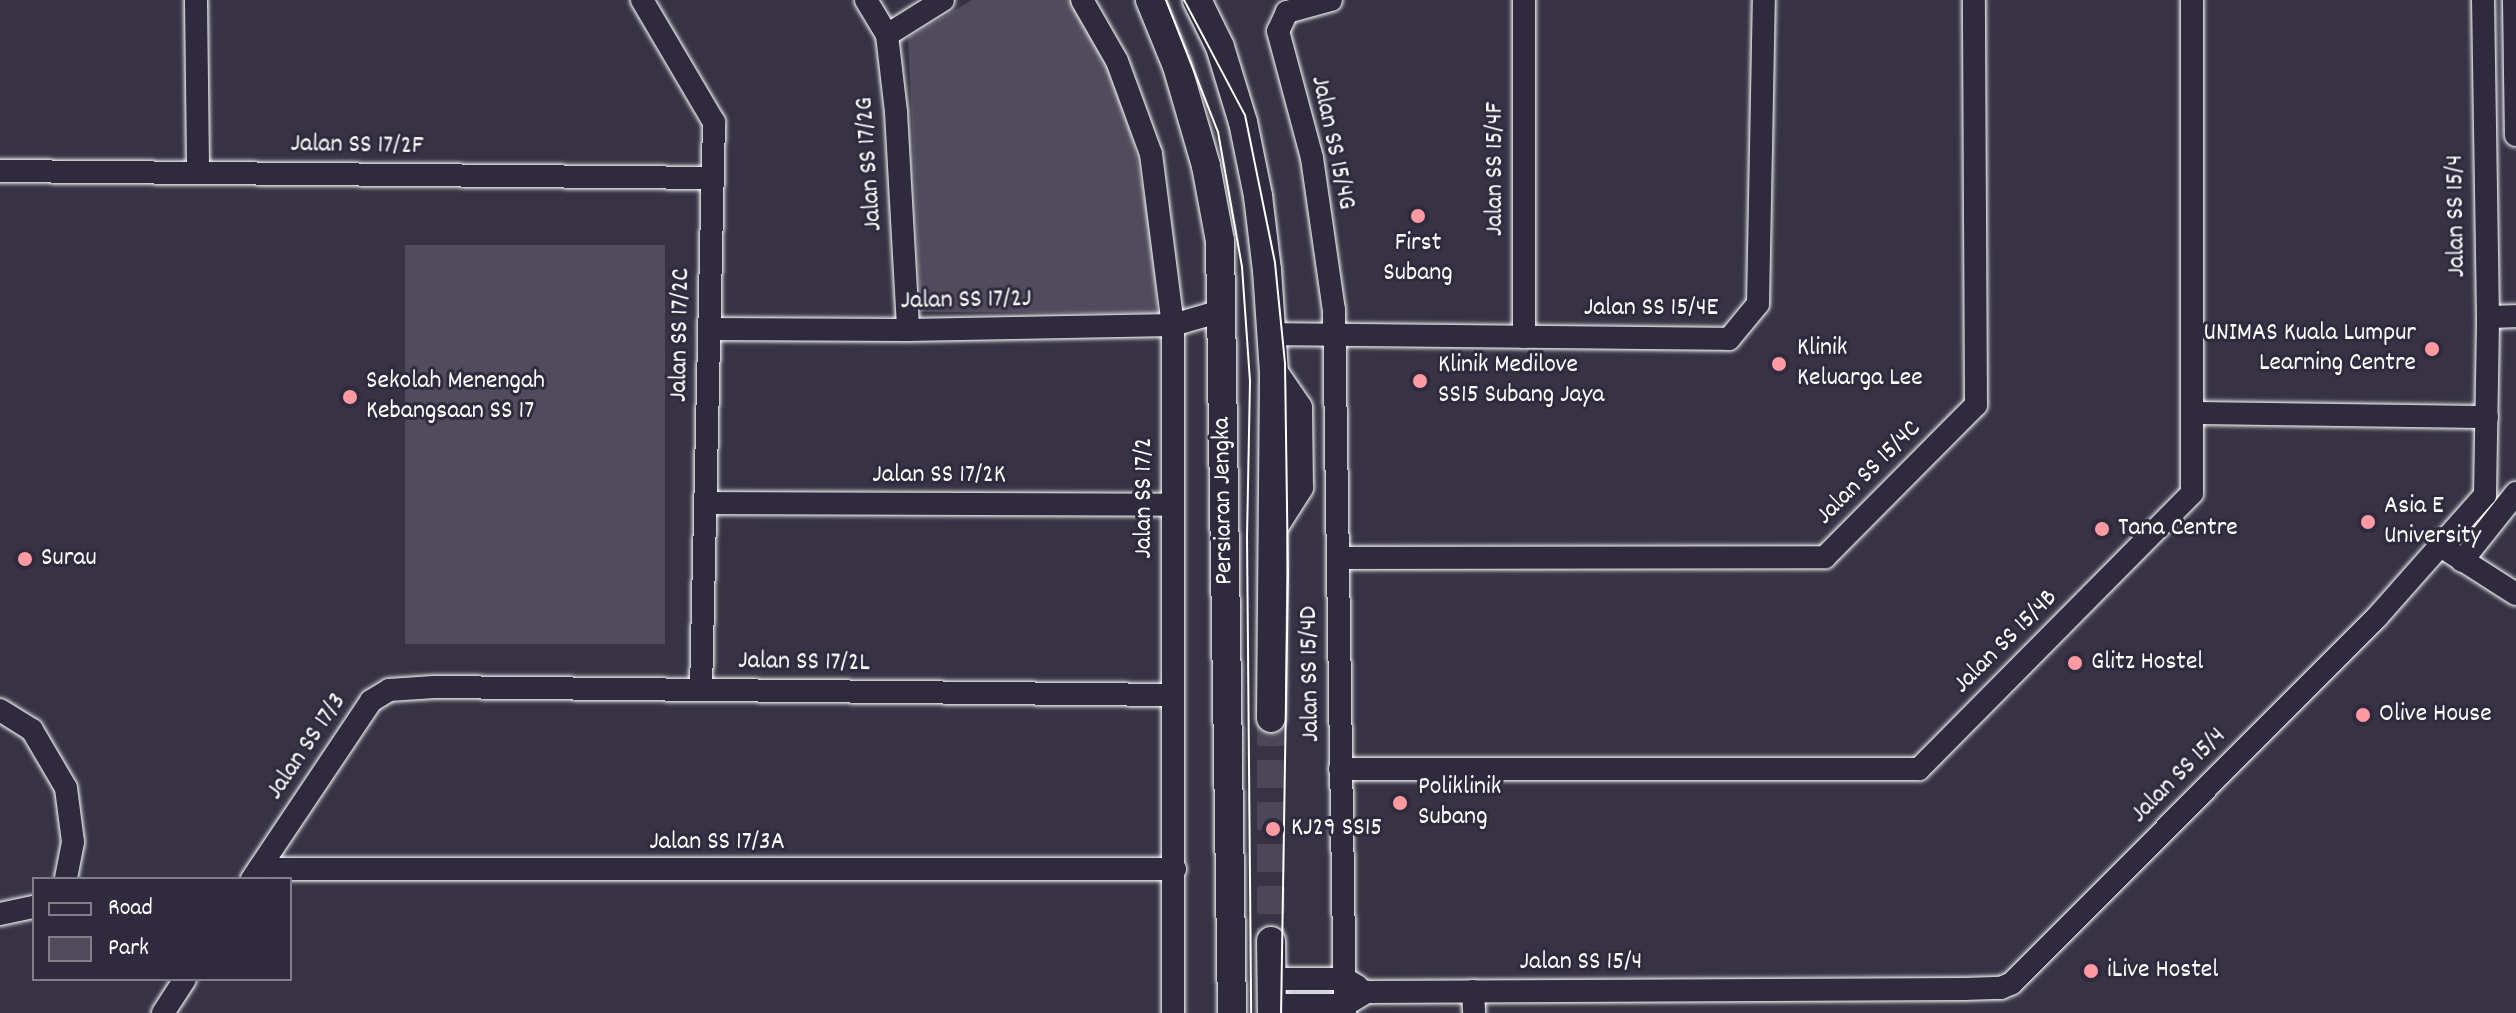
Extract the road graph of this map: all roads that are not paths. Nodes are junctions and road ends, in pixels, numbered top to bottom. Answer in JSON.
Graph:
{"nodes":[{"id":1,"x":196,"y":0,"type":"edge"},
{"id":2,"x":642,"y":0,"type":"edge"},
{"id":3,"x":866,"y":0,"type":"edge"},
{"id":4,"x":943,"y":0,"type":"edge"},
{"id":5,"x":1082,"y":0,"type":"edge"},
{"id":6,"x":1150,"y":0,"type":"edge"},
{"id":7,"x":1197,"y":0,"type":"edge"},
{"id":8,"x":1331,"y":0,"type":"edge"},
{"id":9,"x":1524,"y":0,"type":"edge"},
{"id":10,"x":1764,"y":0,"type":"edge"},
{"id":11,"x":1974,"y":0,"type":"edge"},
{"id":12,"x":2192,"y":0,"type":"edge"},
{"id":13,"x":2483,"y":0,"type":"edge"},
{"id":14,"x":2514,"y":0,"type":"edge"},
{"id":15,"x":887,"y":35,"type":"junction"},
{"id":16,"x":2516,"y":135,"type":"edge"},
{"id":17,"x":0,"y":171,"type":"edge"},
{"id":18,"x":198,"y":173,"type":"junction"},
{"id":19,"x":713,"y":178,"type":"junction"},
{"id":20,"x":1221,"y":311,"type":"junction"},
{"id":21,"x":2516,"y":316,"type":"edge"},
{"id":22,"x":2488,"y":323,"type":"junction"},
{"id":23,"x":1173,"y":325,"type":"junction"},
{"id":24,"x":709,"y":329,"type":"junction"},
{"id":25,"x":908,"y":330,"type":"junction"},
{"id":26,"x":2516,"y":330,"type":"edge"},
{"id":27,"x":1273,"y":334,"type":"junction"},
{"id":28,"x":1335,"y":335,"type":"junction"},
{"id":29,"x":1524,"y":337,"type":"junction"},
{"id":30,"x":2192,"y":413,"type":"junction"},
{"id":31,"x":2487,"y":417,"type":"junction"},
{"id":32,"x":2516,"y":493,"type":"edge"},
{"id":33,"x":705,"y":503,"type":"junction"},
{"id":34,"x":1173,"y":505,"type":"junction"},
{"id":35,"x":2443,"y":547,"type":"junction"},
{"id":36,"x":1338,"y":558,"type":"junction"},
{"id":37,"x":2462,"y":561,"type":"junction"},
{"id":38,"x":2516,"y":594,"type":"edge"},
{"id":39,"x":434,"y":687,"type":"joint"},
{"id":40,"x":701,"y":690,"type":"junction"},
{"id":41,"x":1173,"y":695,"type":"junction"},
{"id":42,"x":0,"y":710,"type":"edge"},
{"id":43,"x":1271,"y":718,"type":"tunnel mouth"},
{"id":44,"x":1340,"y":769,"type":"junction"},
{"id":45,"x":1175,"y":869,"type":"junction"},
{"id":46,"x":256,"y":874,"type":"edge"},
{"id":47,"x":66,"y":877,"type":"edge"},
{"id":48,"x":32,"y":907,"type":"edge"},
{"id":49,"x":0,"y":914,"type":"edge"},
{"id":50,"x":1271,"y":941,"type":"tunnel mouth"},
{"id":51,"x":1345,"y":979,"type":"junction"},
{"id":52,"x":184,"y":981,"type":"edge"},
{"id":53,"x":1367,"y":992,"type":"junction"},
{"id":54,"x":1272,"y":999,"type":"edge"},
{"id":55,"x":1474,"y":1002,"type":"edge"},
{"id":56,"x":1345,"y":1009,"type":"edge"},
{"id":57,"x":163,"y":1013,"type":"edge"},
{"id":58,"x":1173,"y":1013,"type":"edge"},
{"id":59,"x":1232,"y":1013,"type":"edge"}],
"edges":[{"from":1,"to":18,"type":"street"},
{"from":2,"to":19,"type":"street","name":"Jalan SS 17/2C"},
{"from":3,"to":15,"type":"street","name":"Jalan SS 17/2G"},
{"from":4,"to":15,"type":"street"},
{"from":5,"to":23,"type":"street","name":"Jalan SS 17/2"},
{"from":6,"to":20,"type":"main road","name":"Persiaran Jengka"},
{"from":7,"to":27,"type":"main road"},
{"from":8,"to":28,"type":"street","name":"Jalan SS 15/4G"},
{"from":9,"to":29,"type":"street","name":"Jalan SS 15/4F"},
{"from":10,"to":29,"type":"street","name":"Jalan SS 15/4E"},
{"from":11,"to":36,"type":"street","name":"Jalan SS 15/4C"},
{"from":12,"to":30,"type":"street","name":"Jalan SS 15/4B"},
{"from":13,"to":22,"type":"street","name":"Jalan SS 15/4"},
{"from":14,"to":16,"type":"street"},
{"from":15,"to":25,"type":"street","name":"Jalan SS 17/2G"},
{"from":17,"to":18,"type":"street","name":"Jalan SS 17/2F"},
{"from":18,"to":19,"type":"street","name":"Jalan SS 17/2F"},
{"from":19,"to":24,"type":"street","name":"Jalan SS 17/2C"},
{"from":20,"to":23,"type":"street","name":"Jalan SS 17/2J"},
{"from":20,"to":59,"type":"main road","name":"Persiaran Jengka"},
{"from":21,"to":22,"type":"street"},
{"from":22,"to":26,"type":"street"},
{"from":22,"to":31,"type":"street","name":"Jalan SS 15/4"},
{"from":23,"to":25,"type":"street","name":"Jalan SS 17/2J"},
{"from":23,"to":34,"type":"street","name":"Jalan SS 17/2"},
{"from":24,"to":25,"type":"street","name":"Jalan SS 17/2J"},
{"from":24,"to":33,"type":"street","name":"Jalan SS 17/2C"},
{"from":27,"to":28,"type":"street","name":"Jalan SS 15/4E"},
{"from":27,"to":43,"type":"main road","name":"Persiaran Jengka"},
{"from":28,"to":29,"type":"street","name":"Jalan SS 15/4E"},
{"from":28,"to":36,"type":"street","name":"Jalan SS 15/4D"},
{"from":30,"to":31,"type":"street"},
{"from":30,"to":44,"type":"street","name":"Jalan SS 15/4B"},
{"from":31,"to":35,"type":"street","name":"Jalan SS 15/4"},
{"from":32,"to":37,"type":"street"},
{"from":33,"to":34,"type":"street","name":"Jalan SS 17/2K"},
{"from":33,"to":40,"type":"street","name":"Jalan SS 17/2C"},
{"from":34,"to":41,"type":"street","name":"Jalan SS 17/2"},
{"from":35,"to":37,"type":"street"},
{"from":35,"to":55,"type":"street","name":"Jalan SS 15/4"},
{"from":36,"to":44,"type":"street","name":"Jalan SS 15/4D"},
{"from":37,"to":38,"type":"street"},
{"from":39,"to":40,"type":"street","name":"Jalan SS 17/2L"},
{"from":39,"to":46,"type":"street","name":"Jalan SS 17/3"},
{"from":40,"to":41,"type":"street","name":"Jalan SS 17/2L"},
{"from":41,"to":45,"type":"street","name":"Jalan SS 17/2"},
{"from":42,"to":47,"type":"street"},
{"from":44,"to":51,"type":"street","name":"Jalan SS 15/4D"},
{"from":45,"to":46,"type":"street","name":"Jalan SS 17/3A"},
{"from":45,"to":58,"type":"street","name":"Jalan SS 17/2"},
{"from":48,"to":49,"type":"street"},
{"from":50,"to":54,"type":"main road"},
{"from":51,"to":53,"type":"street"},
{"from":51,"to":54,"type":"street"},
{"from":51,"to":56,"type":"street","name":"Jalan SS 15/4D"},
{"from":52,"to":57,"type":"street"},
{"from":53,"to":55,"type":"street","name":"Jalan SS 15/4"},
{"from":53,"to":56,"type":"street"},
{"from":54,"to":56,"type":"street"}]}
